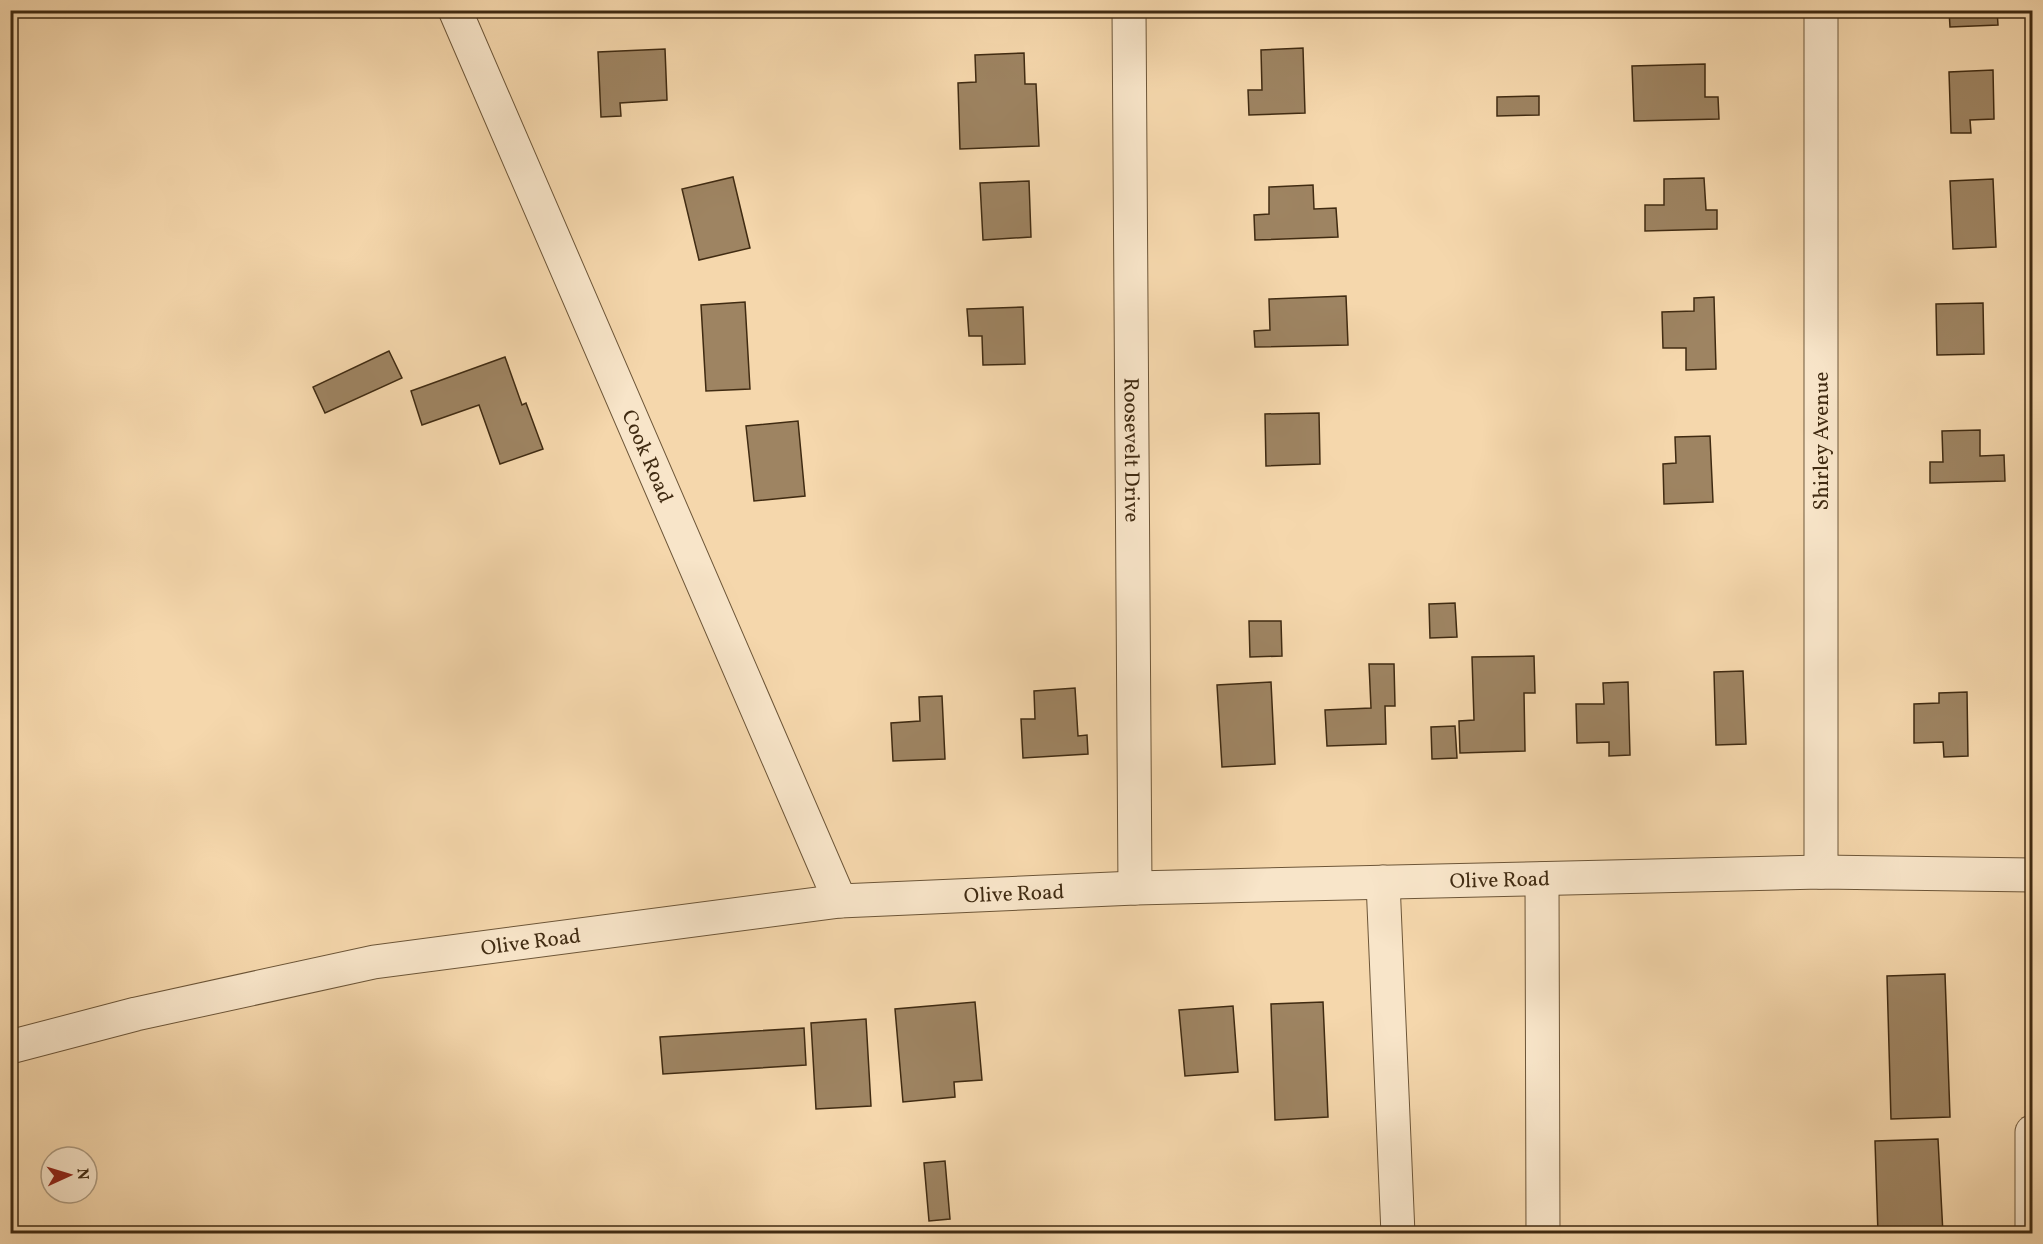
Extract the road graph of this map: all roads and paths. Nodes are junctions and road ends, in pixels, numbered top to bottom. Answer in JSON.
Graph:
{"nodes":[{"id":1,"x":455,"y":10,"type":"edge"},
{"id":2,"x":1129,"y":10,"type":"edge"},
{"id":3,"x":1821,"y":10,"type":"edge"},
{"id":4,"x":1821,"y":872,"type":"junction"},
{"id":5,"x":2032,"y":874,"type":"edge"},
{"id":6,"x":1542,"y":879,"type":"junction"},
{"id":7,"x":1383,"y":882,"type":"junction"},
{"id":8,"x":1135,"y":888,"type":"junction"},
{"id":9,"x":840,"y":901,"type":"junction"},
{"id":10,"x":10,"y":1047,"type":"edge"},
{"id":11,"x":2032,"y":1132,"type":"edge"},
{"id":12,"x":1398,"y":1233,"type":"edge"},
{"id":13,"x":1543,"y":1233,"type":"edge"},
{"id":14,"x":2032,"y":1233,"type":"edge"}],
"edges":[{"from":1,"to":9,"type":"street","name":"Cook Road"},
{"from":2,"to":8,"type":"street","name":"Roosevelt Drive"},
{"from":3,"to":4,"type":"street","name":"Shirley Avenue"},
{"from":4,"to":5,"type":"street","name":"Olive Road"},
{"from":4,"to":6,"type":"street","name":"Olive Road"},
{"from":6,"to":7,"type":"street","name":"Olive Road"},
{"from":6,"to":13,"type":"street"},
{"from":7,"to":8,"type":"street","name":"Olive Road"},
{"from":7,"to":12,"type":"street"},
{"from":8,"to":9,"type":"street","name":"Olive Road"},
{"from":9,"to":10,"type":"street","name":"Olive Road"},
{"from":11,"to":14,"type":"street"}]}
